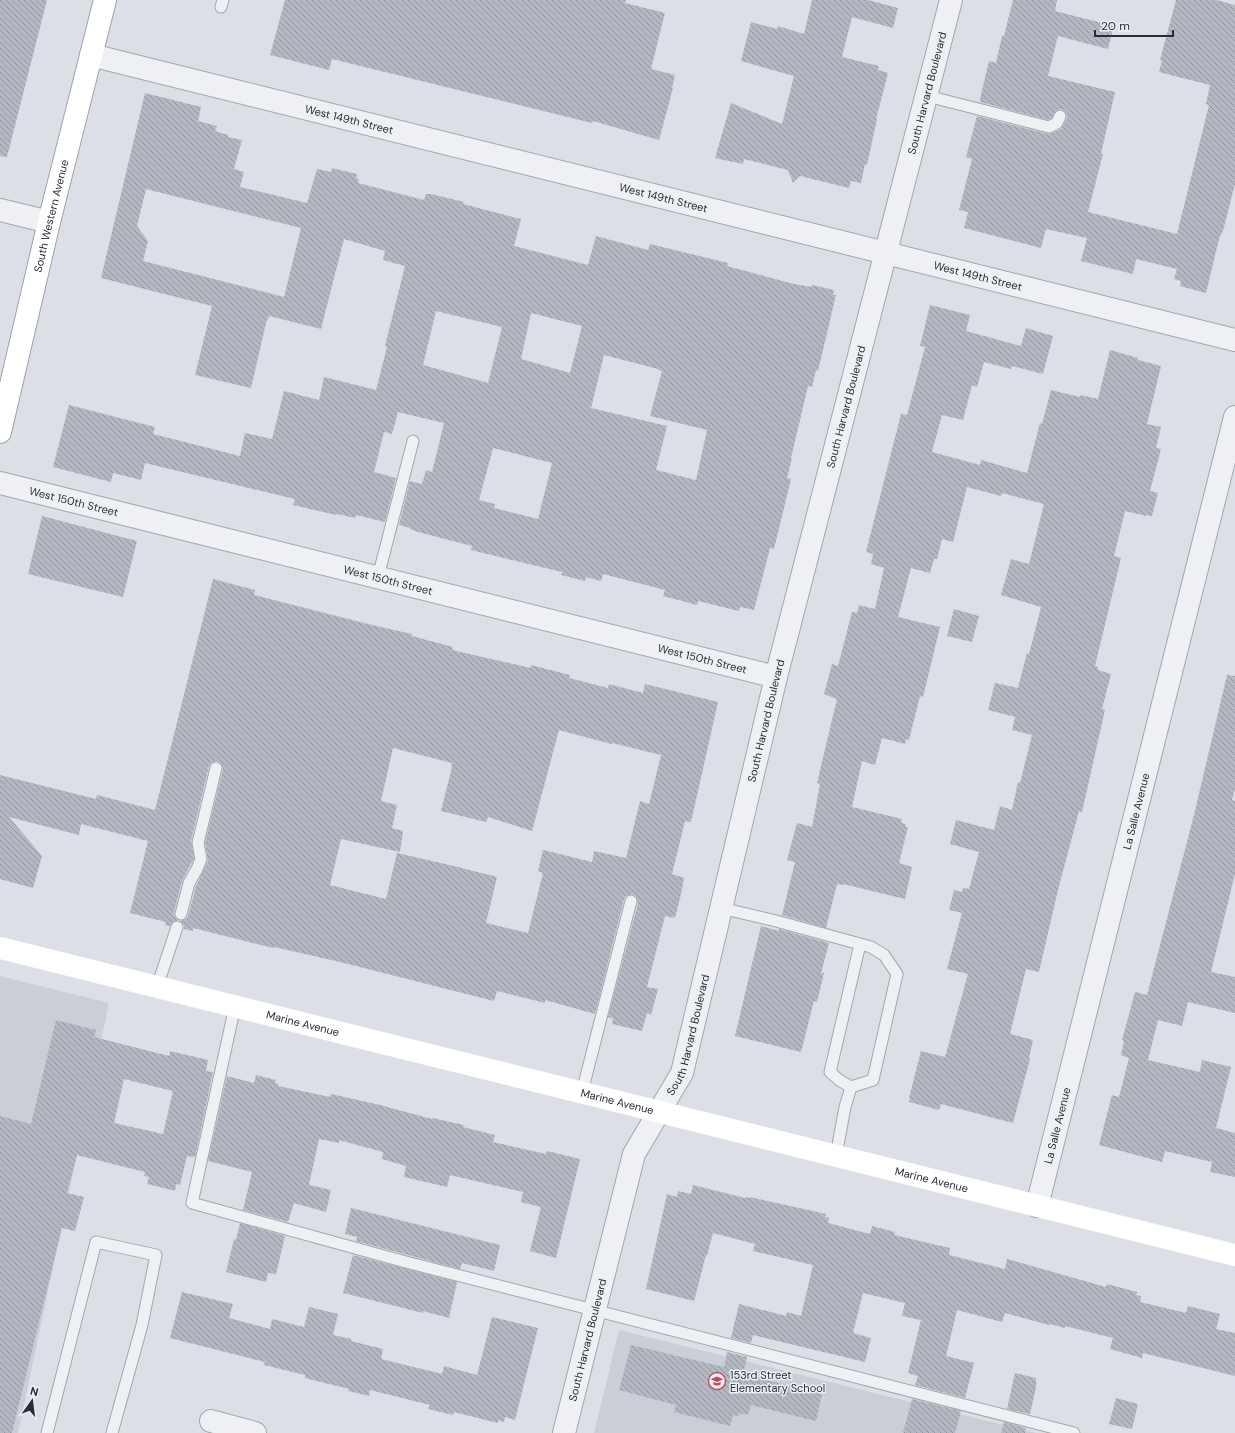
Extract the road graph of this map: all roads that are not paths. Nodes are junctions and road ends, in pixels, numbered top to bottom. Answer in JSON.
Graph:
{"nodes":[{"id":1,"x":105,"y":0,"type":"edge"},
{"id":2,"x":951,"y":0,"type":"edge"},
{"id":3,"x":92,"y":55,"type":"junction"},
{"id":4,"x":927,"y":96,"type":"junction"},
{"id":5,"x":1060,"y":116,"type":"dead end"},
{"id":6,"x":0,"y":210,"type":"edge"},
{"id":7,"x":49,"y":222,"type":"junction"},
{"id":8,"x":887,"y":253,"type":"junction"},
{"id":9,"x":1235,"y":340,"type":"edge"},
{"id":10,"x":1235,"y":417,"type":"edge"},
{"id":11,"x":0,"y":432,"type":"edge"},
{"id":12,"x":413,"y":441,"type":"dead end"},
{"id":13,"x":0,"y":483,"type":"edge"},
{"id":14,"x":378,"y":577,"type":"junction"},
{"id":15,"x":776,"y":677,"type":"junction"},
{"id":16,"x":216,"y":768,"type":"dead end"},
{"id":17,"x":631,"y":901,"type":"dead end"},
{"id":18,"x":721,"y":908,"type":"junction"},
{"id":19,"x":181,"y":914,"type":"dead end"},
{"id":20,"x":177,"y":928,"type":"dead end"},
{"id":21,"x":860,"y":944,"type":"junction"},
{"id":22,"x":0,"y":948,"type":"edge"},
{"id":23,"x":157,"y":987,"type":"junction"},
{"id":24,"x":235,"y":1006,"type":"junction"},
{"id":25,"x":851,"y":1087,"type":"junction"},
{"id":26,"x":582,"y":1092,"type":"junction"},
{"id":27,"x":659,"y":1111,"type":"junction"},
{"id":28,"x":836,"y":1156,"type":"junction"},
{"id":29,"x":1037,"y":1206,"type":"junction"},
{"id":30,"x":1235,"y":1255,"type":"edge"},
{"id":31,"x":595,"y":1310,"type":"junction"},
{"id":32,"x":211,"y":1421,"type":"dead end"},
{"id":33,"x":48,"y":1433,"type":"edge"},
{"id":34,"x":112,"y":1433,"type":"edge"},
{"id":35,"x":255,"y":1433,"type":"edge"},
{"id":36,"x":564,"y":1433,"type":"edge"},
{"id":37,"x":1074,"y":1433,"type":"edge"}],
"edges":[{"from":1,"to":3,"type":"main road","name":"South Western Avenue"},
{"from":2,"to":4,"type":"street","name":"South Harvard Boulevard"},
{"from":3,"to":7,"type":"main road","name":"South Western Avenue"},
{"from":3,"to":8,"type":"street","name":"West 149th Street"},
{"from":4,"to":5,"type":"lane"},
{"from":4,"to":8,"type":"street","name":"South Harvard Boulevard"},
{"from":6,"to":7,"type":"street"},
{"from":7,"to":11,"type":"main road","name":"South Western Avenue"},
{"from":8,"to":9,"type":"street","name":"West 149th Street"},
{"from":8,"to":15,"type":"street","name":"South Harvard Boulevard"},
{"from":10,"to":29,"type":"street","name":"La Salle Avenue"},
{"from":12,"to":14,"type":"lane"},
{"from":13,"to":14,"type":"street","name":"West 150th Street"},
{"from":14,"to":15,"type":"street","name":"West 150th Street"},
{"from":15,"to":18,"type":"street","name":"South Harvard Boulevard"},
{"from":16,"to":19,"type":"lane"},
{"from":17,"to":26,"type":"lane"},
{"from":18,"to":21,"type":"lane"},
{"from":18,"to":27,"type":"street","name":"South Harvard Boulevard"},
{"from":20,"to":23,"type":"lane"},
{"from":21,"to":25,"type":"lane"},
{"from":21,"to":25,"type":"lane"},
{"from":22,"to":23,"type":"main road","name":"Marine Avenue"},
{"from":23,"to":24,"type":"main road","name":"Marine Avenue"},
{"from":24,"to":26,"type":"main road","name":"Marine Avenue"},
{"from":24,"to":31,"type":"lane"},
{"from":25,"to":28,"type":"lane"},
{"from":26,"to":27,"type":"main road","name":"Marine Avenue"},
{"from":27,"to":28,"type":"main road","name":"Marine Avenue"},
{"from":27,"to":31,"type":"street","name":"South Harvard Boulevard"},
{"from":28,"to":29,"type":"main road","name":"Marine Avenue"},
{"from":29,"to":30,"type":"main road","name":"Marine Avenue"},
{"from":31,"to":36,"type":"street","name":"South Harvard Boulevard"},
{"from":31,"to":37,"type":"lane"},
{"from":32,"to":35,"type":"street"},
{"from":33,"to":34,"type":"lane"}]}
